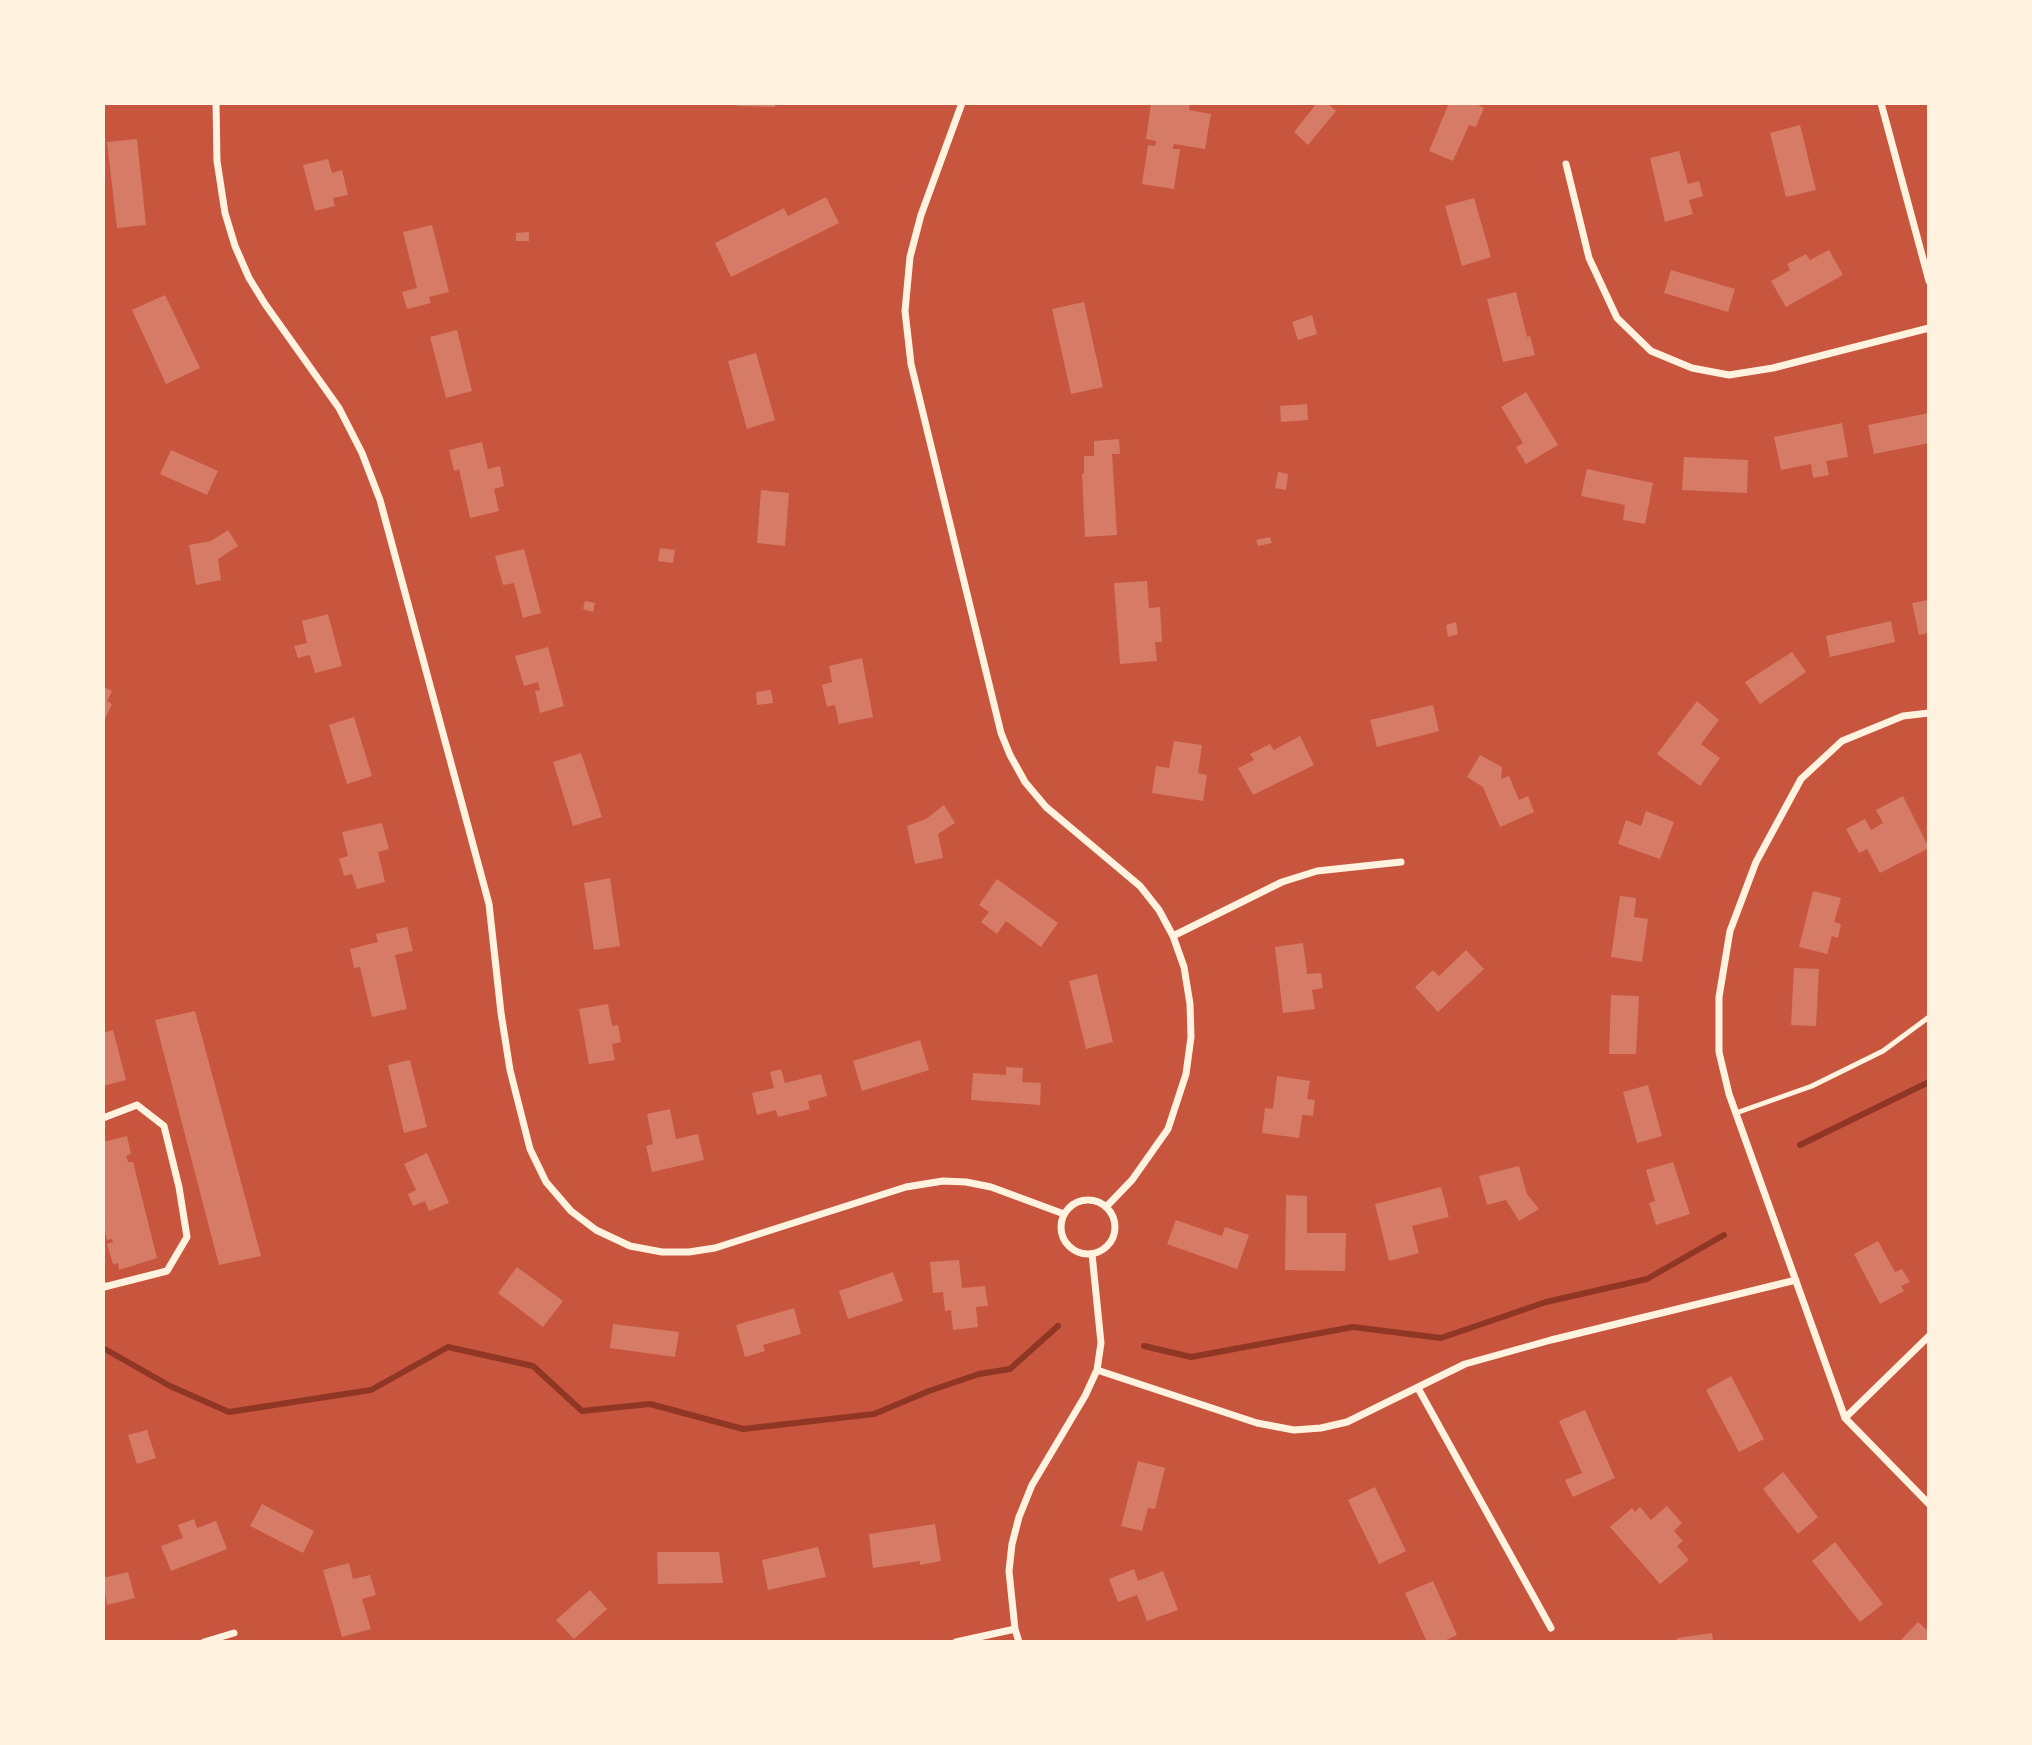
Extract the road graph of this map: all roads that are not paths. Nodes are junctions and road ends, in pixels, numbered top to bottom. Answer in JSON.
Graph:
{"nodes":[{"id":1,"x":216,"y":103,"type":"edge"},
{"id":2,"x":962,"y":103,"type":"edge"},
{"id":3,"x":1881,"y":103,"type":"edge"},
{"id":4,"x":1566,"y":164,"type":"dead end"},
{"id":5,"x":1929,"y":281,"type":"edge"},
{"id":6,"x":1929,"y":328,"type":"edge"},
{"id":7,"x":1929,"y":713,"type":"edge"},
{"id":8,"x":1401,"y":862,"type":"dead end"},
{"id":9,"x":1173,"y":936,"type":"junction"},
{"id":10,"x":1929,"y":1017,"type":"edge"},
{"id":11,"x":1736,"y":1114,"type":"junction"},
{"id":12,"x":103,"y":1118,"type":"edge"},
{"id":13,"x":1107,"y":1206,"type":"junction"},
{"id":14,"x":1064,"y":1214,"type":"junction"},
{"id":15,"x":1091,"y":1254,"type":"junction"},
{"id":16,"x":1796,"y":1280,"type":"junction"},
{"id":17,"x":104,"y":1286,"type":"edge"},
{"id":18,"x":1929,"y":1336,"type":"edge"},
{"id":19,"x":1097,"y":1370,"type":"junction"},
{"id":20,"x":1418,"y":1388,"type":"junction"},
{"id":21,"x":1845,"y":1418,"type":"junction"},
{"id":22,"x":1929,"y":1504,"type":"edge"},
{"id":23,"x":1551,"y":1628,"type":"dead end"},
{"id":24,"x":1015,"y":1629,"type":"junction"},
{"id":25,"x":234,"y":1633,"type":"dead end"},
{"id":26,"x":204,"y":1642,"type":"edge"},
{"id":27,"x":956,"y":1642,"type":"edge"},
{"id":28,"x":1019,"y":1642,"type":"edge"}],
"edges":[{"from":1,"to":14,"type":"street"},
{"from":2,"to":9,"type":"street"},
{"from":3,"to":5,"type":"street"},
{"from":4,"to":6,"type":"street"},
{"from":7,"to":11,"type":"street"},
{"from":8,"to":9,"type":"street"},
{"from":9,"to":13,"type":"street"},
{"from":10,"to":11,"type":"lane"},
{"from":11,"to":16,"type":"street"},
{"from":12,"to":17,"type":"street"},
{"from":13,"to":14,"type":"street"},
{"from":13,"to":15,"type":"street"},
{"from":14,"to":15,"type":"street"},
{"from":15,"to":19,"type":"street"},
{"from":16,"to":20,"type":"street"},
{"from":16,"to":21,"type":"street"},
{"from":18,"to":21,"type":"street"},
{"from":19,"to":20,"type":"street"},
{"from":19,"to":24,"type":"street"},
{"from":20,"to":23,"type":"street"},
{"from":21,"to":22,"type":"street"},
{"from":24,"to":27,"type":"street"},
{"from":24,"to":28,"type":"street"},
{"from":25,"to":26,"type":"street"}]}
